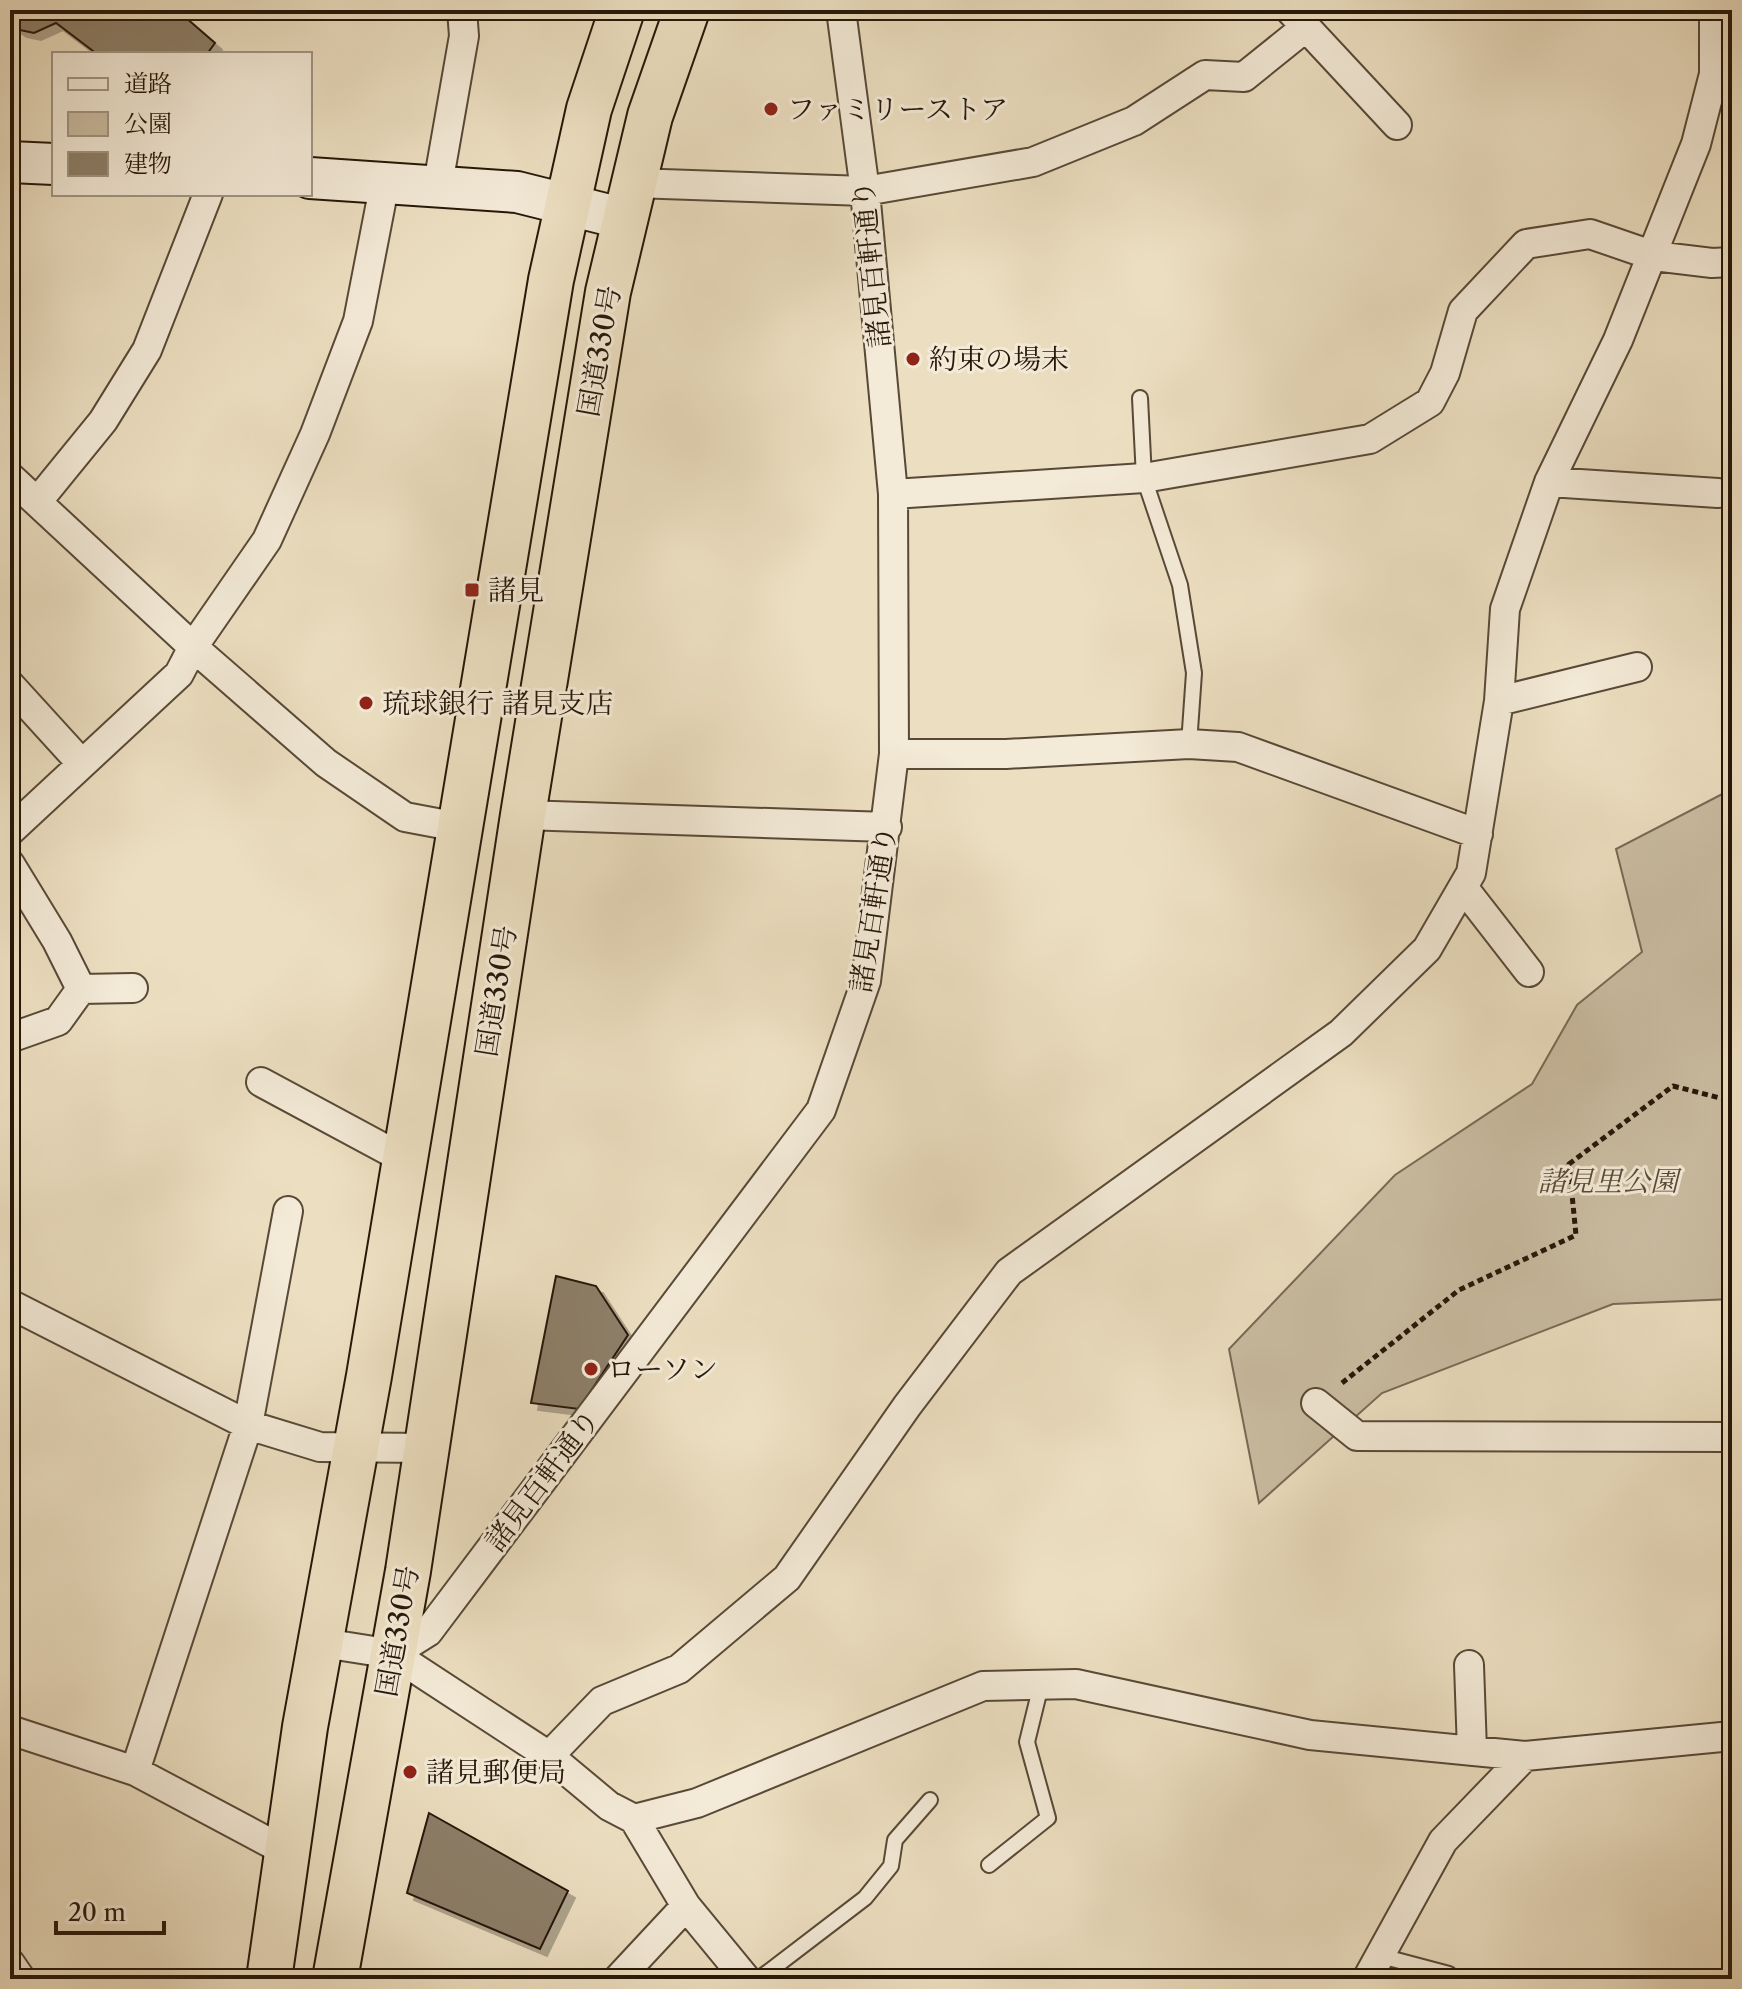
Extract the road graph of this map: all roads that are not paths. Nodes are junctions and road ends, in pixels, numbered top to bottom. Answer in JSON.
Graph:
{"nodes":[{"id":1,"x":438,"y":10,"type":"edge"},
{"id":2,"x":622,"y":10,"type":"edge"},
{"id":3,"x":687,"y":10,"type":"edge"},
{"id":4,"x":841,"y":10,"type":"edge"},
{"id":5,"x":1714,"y":10,"type":"edge"},
{"id":6,"x":1298,"y":19,"type":"edge"},
{"id":7,"x":463,"y":23,"type":"edge"},
{"id":8,"x":1397,"y":125,"type":"dead end"},
{"id":9,"x":10,"y":162,"type":"edge"},
{"id":10,"x":52,"y":164,"type":"edge"},
{"id":11,"x":312,"y":178,"type":"edge"},
{"id":12,"x":385,"y":182,"type":"junction"},
{"id":13,"x":438,"y":184,"type":"junction"},
{"id":14,"x":865,"y":191,"type":"junction"},
{"id":15,"x":207,"y":196,"type":"edge"},
{"id":16,"x":629,"y":201,"type":"junction"},
{"id":17,"x":569,"y":203,"type":"junction"},
{"id":18,"x":1654,"y":256,"type":"junction"},
{"id":19,"x":1732,"y":262,"type":"edge"},
{"id":20,"x":1140,"y":398,"type":"dead end"},
{"id":21,"x":10,"y":477,"type":"edge"},
{"id":22,"x":1144,"y":478,"type":"junction"},
{"id":23,"x":1549,"y":482,"type":"junction"},
{"id":24,"x":1718,"y":493,"type":"dead end"},
{"id":25,"x":893,"y":494,"type":"junction"},
{"id":26,"x":37,"y":502,"type":"junction"},
{"id":27,"x":193,"y":647,"type":"junction"},
{"id":28,"x":1637,"y":667,"type":"dead end"},
{"id":29,"x":10,"y":685,"type":"edge"},
{"id":30,"x":1499,"y":701,"type":"junction"},
{"id":31,"x":1189,"y":744,"type":"junction"},
{"id":32,"x":894,"y":754,"type":"junction"},
{"id":33,"x":82,"y":764,"type":"junction"},
{"id":34,"x":523,"y":815,"type":"junction"},
{"id":35,"x":458,"y":827,"type":"junction"},
{"id":36,"x":887,"y":827,"type":"junction"},
{"id":37,"x":10,"y":831,"type":"edge"},
{"id":38,"x":1478,"y":834,"type":"junction"},
{"id":39,"x":10,"y":864,"type":"edge"},
{"id":40,"x":1463,"y":887,"type":"junction"},
{"id":41,"x":1529,"y":972,"type":"dead end"},
{"id":42,"x":133,"y":988,"type":"dead end"},
{"id":43,"x":81,"y":989,"type":"junction"},
{"id":44,"x":10,"y":1038,"type":"edge"},
{"id":45,"x":261,"y":1082,"type":"dead end"},
{"id":46,"x":404,"y":1159,"type":"junction"},
{"id":47,"x":288,"y":1211,"type":"dead end"},
{"id":48,"x":10,"y":1304,"type":"edge"},
{"id":49,"x":1316,"y":1403,"type":"road end"},
{"id":50,"x":248,"y":1425,"type":"junction"},
{"id":51,"x":1732,"y":1437,"type":"edge"},
{"id":52,"x":427,"y":1448,"type":"junction"},
{"id":53,"x":355,"y":1449,"type":"junction"},
{"id":54,"x":323,"y":1643,"type":"junction"},
{"id":55,"x":393,"y":1654,"type":"junction"},
{"id":56,"x":1469,"y":1665,"type":"dead end"},
{"id":57,"x":1041,"y":1685,"type":"junction"},
{"id":58,"x":10,"y":1730,"type":"edge"},
{"id":59,"x":1732,"y":1736,"type":"edge"},
{"id":60,"x":1472,"y":1751,"type":"junction"},
{"id":61,"x":549,"y":1756,"type":"junction"},
{"id":62,"x":1525,"y":1756,"type":"junction"},
{"id":63,"x":135,"y":1771,"type":"junction"},
{"id":64,"x":930,"y":1800,"type":"dead end"},
{"id":65,"x":634,"y":1819,"type":"junction"},
{"id":66,"x":287,"y":1852,"type":"junction"},
{"id":67,"x":989,"y":1865,"type":"dead end"},
{"id":68,"x":686,"y":1906,"type":"junction"},
{"id":69,"x":10,"y":1963,"type":"edge"},
{"id":70,"x":1374,"y":1967,"type":"edge"},
{"id":71,"x":1449,"y":1974,"type":"dead end"},
{"id":72,"x":21,"y":1979,"type":"edge"},
{"id":73,"x":269,"y":1979,"type":"edge"},
{"id":74,"x":335,"y":1979,"type":"edge"},
{"id":75,"x":618,"y":1979,"type":"edge"},
{"id":76,"x":746,"y":1979,"type":"edge"},
{"id":77,"x":759,"y":1979,"type":"edge"}],
"edges":[{"from":1,"to":7,"type":"street"},
{"from":2,"to":17,"type":"highway","name":"国道330号"},
{"from":3,"to":16,"type":"highway","name":"国道330号"},
{"from":4,"to":14,"type":"street","name":"諸見百軒通り"},
{"from":5,"to":18,"type":"street"},
{"from":6,"to":8,"type":"street"},
{"from":6,"to":14,"type":"street"},
{"from":7,"to":13,"type":"street"},
{"from":9,"to":10,"type":"street"},
{"from":11,"to":12,"type":"street"},
{"from":12,"to":13,"type":"street"},
{"from":12,"to":27,"type":"street"},
{"from":13,"to":17,"type":"street"},
{"from":14,"to":16,"type":"street"},
{"from":14,"to":25,"type":"street","name":"諸見百軒通り"},
{"from":15,"to":26,"type":"street"},
{"from":16,"to":17,"type":"street"},
{"from":16,"to":34,"type":"highway","name":"国道330号"},
{"from":17,"to":35,"type":"highway","name":"国道330号"},
{"from":18,"to":19,"type":"street"},
{"from":18,"to":22,"type":"street"},
{"from":18,"to":23,"type":"street"},
{"from":20,"to":22,"type":"lane"},
{"from":21,"to":26,"type":"street"},
{"from":22,"to":25,"type":"street"},
{"from":22,"to":31,"type":"lane"},
{"from":23,"to":24,"type":"street"},
{"from":23,"to":30,"type":"street"},
{"from":25,"to":32,"type":"street","name":"諸見百軒通り"},
{"from":26,"to":27,"type":"street"},
{"from":27,"to":33,"type":"street"},
{"from":27,"to":35,"type":"street"},
{"from":28,"to":30,"type":"street"},
{"from":29,"to":33,"type":"street"},
{"from":30,"to":38,"type":"street"},
{"from":31,"to":32,"type":"street"},
{"from":31,"to":38,"type":"street"},
{"from":32,"to":36,"type":"street","name":"諸見百軒通り"},
{"from":33,"to":37,"type":"street"},
{"from":34,"to":36,"type":"street"},
{"from":34,"to":52,"type":"highway","name":"国道330号"},
{"from":35,"to":46,"type":"highway","name":"国道330号"},
{"from":36,"to":55,"type":"street","name":"諸見百軒通り"},
{"from":38,"to":40,"type":"street"},
{"from":39,"to":43,"type":"street"},
{"from":40,"to":41,"type":"street"},
{"from":40,"to":61,"type":"street"},
{"from":42,"to":43,"type":"street"},
{"from":43,"to":44,"type":"street"},
{"from":45,"to":46,"type":"street"},
{"from":46,"to":53,"type":"highway","name":"国道330号"},
{"from":47,"to":50,"type":"street"},
{"from":48,"to":50,"type":"street"},
{"from":49,"to":51,"type":"street"},
{"from":50,"to":53,"type":"street"},
{"from":50,"to":63,"type":"street"},
{"from":52,"to":53,"type":"street"},
{"from":52,"to":55,"type":"highway","name":"国道330号"},
{"from":53,"to":54,"type":"highway","name":"国道330号"},
{"from":54,"to":55,"type":"street"},
{"from":54,"to":66,"type":"highway","name":"国道330号"},
{"from":55,"to":61,"type":"street"},
{"from":55,"to":74,"type":"highway","name":"国道330号"},
{"from":56,"to":60,"type":"street"},
{"from":57,"to":60,"type":"street"},
{"from":57,"to":65,"type":"street"},
{"from":57,"to":67,"type":"lane"},
{"from":58,"to":63,"type":"street"},
{"from":59,"to":62,"type":"street"},
{"from":60,"to":62,"type":"street"},
{"from":61,"to":65,"type":"street"},
{"from":62,"to":70,"type":"street"},
{"from":63,"to":66,"type":"street"},
{"from":64,"to":77,"type":"lane"},
{"from":65,"to":68,"type":"street"},
{"from":66,"to":73,"type":"highway","name":"国道330号"},
{"from":68,"to":75,"type":"street"},
{"from":68,"to":76,"type":"street"},
{"from":69,"to":72,"type":"street"},
{"from":70,"to":71,"type":"lane"}]}
